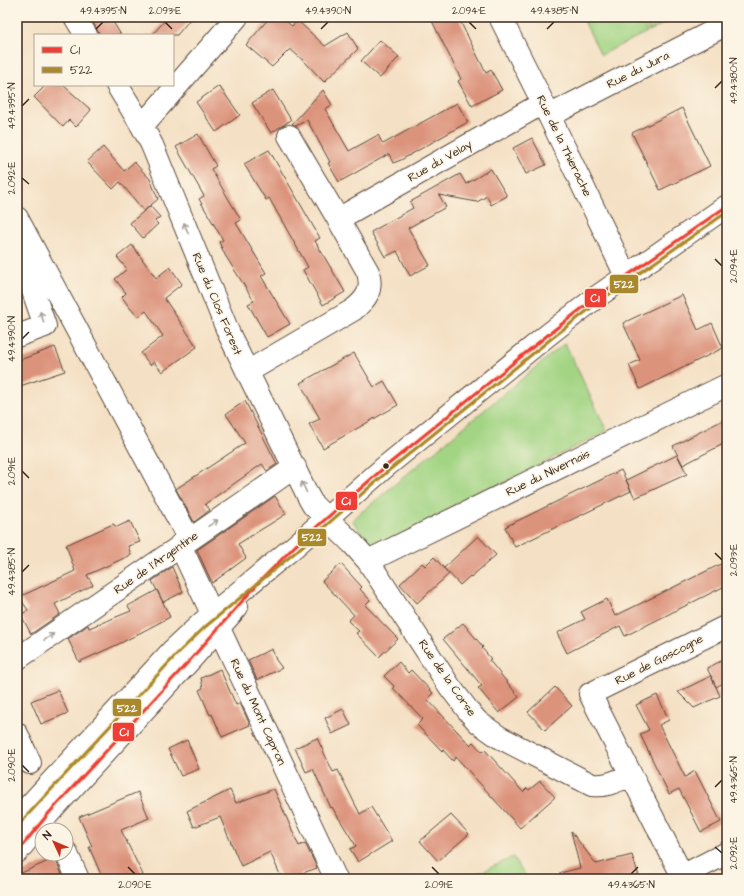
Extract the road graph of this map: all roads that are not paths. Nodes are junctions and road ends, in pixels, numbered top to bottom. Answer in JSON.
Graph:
{"nodes":[{"id":1,"x":75,"y":17,"type":"edge"},
{"id":2,"x":237,"y":17,"type":"edge"},
{"id":3,"x":500,"y":17,"type":"edge"},
{"id":4,"x":727,"y":24,"type":"edge"},
{"id":5,"x":85,"y":34,"type":"edge"},
{"id":6,"x":118,"y":86,"type":"edge"},
{"id":7,"x":546,"y":109,"type":"junction"},
{"id":8,"x":142,"y":126,"type":"junction"},
{"id":9,"x":290,"y":136,"type":"dead end"},
{"id":10,"x":727,"y":206,"type":"edge"},
{"id":11,"x":17,"y":218,"type":"edge"},
{"id":12,"x":338,"y":219,"type":"junction"},
{"id":13,"x":17,"y":246,"type":"edge"},
{"id":14,"x":626,"y":276,"type":"junction"},
{"id":15,"x":17,"y":336,"type":"edge"},
{"id":16,"x":248,"y":372,"type":"junction"},
{"id":17,"x":727,"y":385,"type":"edge"},
{"id":18,"x":294,"y":467,"type":"junction"},
{"id":19,"x":326,"y":518,"type":"junction"},
{"id":20,"x":185,"y":542,"type":"junction"},
{"id":21,"x":368,"y":561,"type":"junction"},
{"id":22,"x":215,"y":621,"type":"junction"},
{"id":23,"x":727,"y":626,"type":"edge"},
{"id":24,"x":17,"y":660,"type":"edge"},
{"id":25,"x":17,"y":734,"type":"edge"},
{"id":26,"x":30,"y":763,"type":"dead end"},
{"id":27,"x":631,"y":775,"type":"junction"},
{"id":28,"x":17,"y":819,"type":"edge"},
{"id":29,"x":52,"y":822,"type":"edge"},
{"id":30,"x":34,"y":837,"type":"edge"},
{"id":31,"x":17,"y":852,"type":"edge"},
{"id":32,"x":727,"y":853,"type":"edge"},
{"id":33,"x":70,"y":862,"type":"edge"},
{"id":34,"x":683,"y":877,"type":"edge"},
{"id":35,"x":78,"y":879,"type":"edge"},
{"id":36,"x":336,"y":879,"type":"edge"}],
"edges":[{"from":1,"to":5,"type":"street"},
{"from":2,"to":8,"type":"street"},
{"from":3,"to":7,"type":"street","name":"Rue de la Thierache"},
{"from":4,"to":7,"type":"street","name":"Rue du Jura"},
{"from":6,"to":8,"type":"street","name":"Rue du Clos Forest"},
{"from":7,"to":12,"type":"street","name":"Rue du Velay"},
{"from":7,"to":14,"type":"street","name":"Rue de la Thierache"},
{"from":16,"to":8,"type":"street","name":"Rue du Clos Forest","one_way":true},
{"from":9,"to":12,"type":"street"},
{"from":10,"to":14,"type":"street"},
{"from":11,"to":20,"type":"street","name":"Rue du Mont Capron"},
{"from":12,"to":16,"type":"street"},
{"from":15,"to":13,"type":"street","one_way":true},
{"from":14,"to":19,"type":"street"},
{"from":16,"to":18,"type":"street","name":"Rue du Clos Forest"},
{"from":17,"to":21,"type":"street","name":"Rue du Nivernais"},
{"from":19,"to":18,"type":"street","name":"Rue du Clos Forest","one_way":true},
{"from":20,"to":18,"type":"street","name":"Rue de l'Argentine","one_way":true},
{"from":19,"to":21,"type":"street","name":"Rue de la Corse"},
{"from":19,"to":22,"type":"street"},
{"from":20,"to":22,"type":"street","name":"Rue du Mont Capron"},
{"from":24,"to":20,"type":"street","name":"Rue de l'Argentine","one_way":true},
{"from":21,"to":27,"type":"street","name":"Rue de la Corse"},
{"from":22,"to":28,"type":"street"},
{"from":22,"to":29,"type":"street"},
{"from":22,"to":36,"type":"street","name":"Rue du Mont Capron"},
{"from":23,"to":27,"type":"street","name":"Rue de Gascogne"},
{"from":25,"to":26,"type":"street"},
{"from":27,"to":34,"type":"street"},
{"from":30,"to":31,"type":"street"},
{"from":32,"to":34,"type":"street"},
{"from":33,"to":35,"type":"street"}]}
